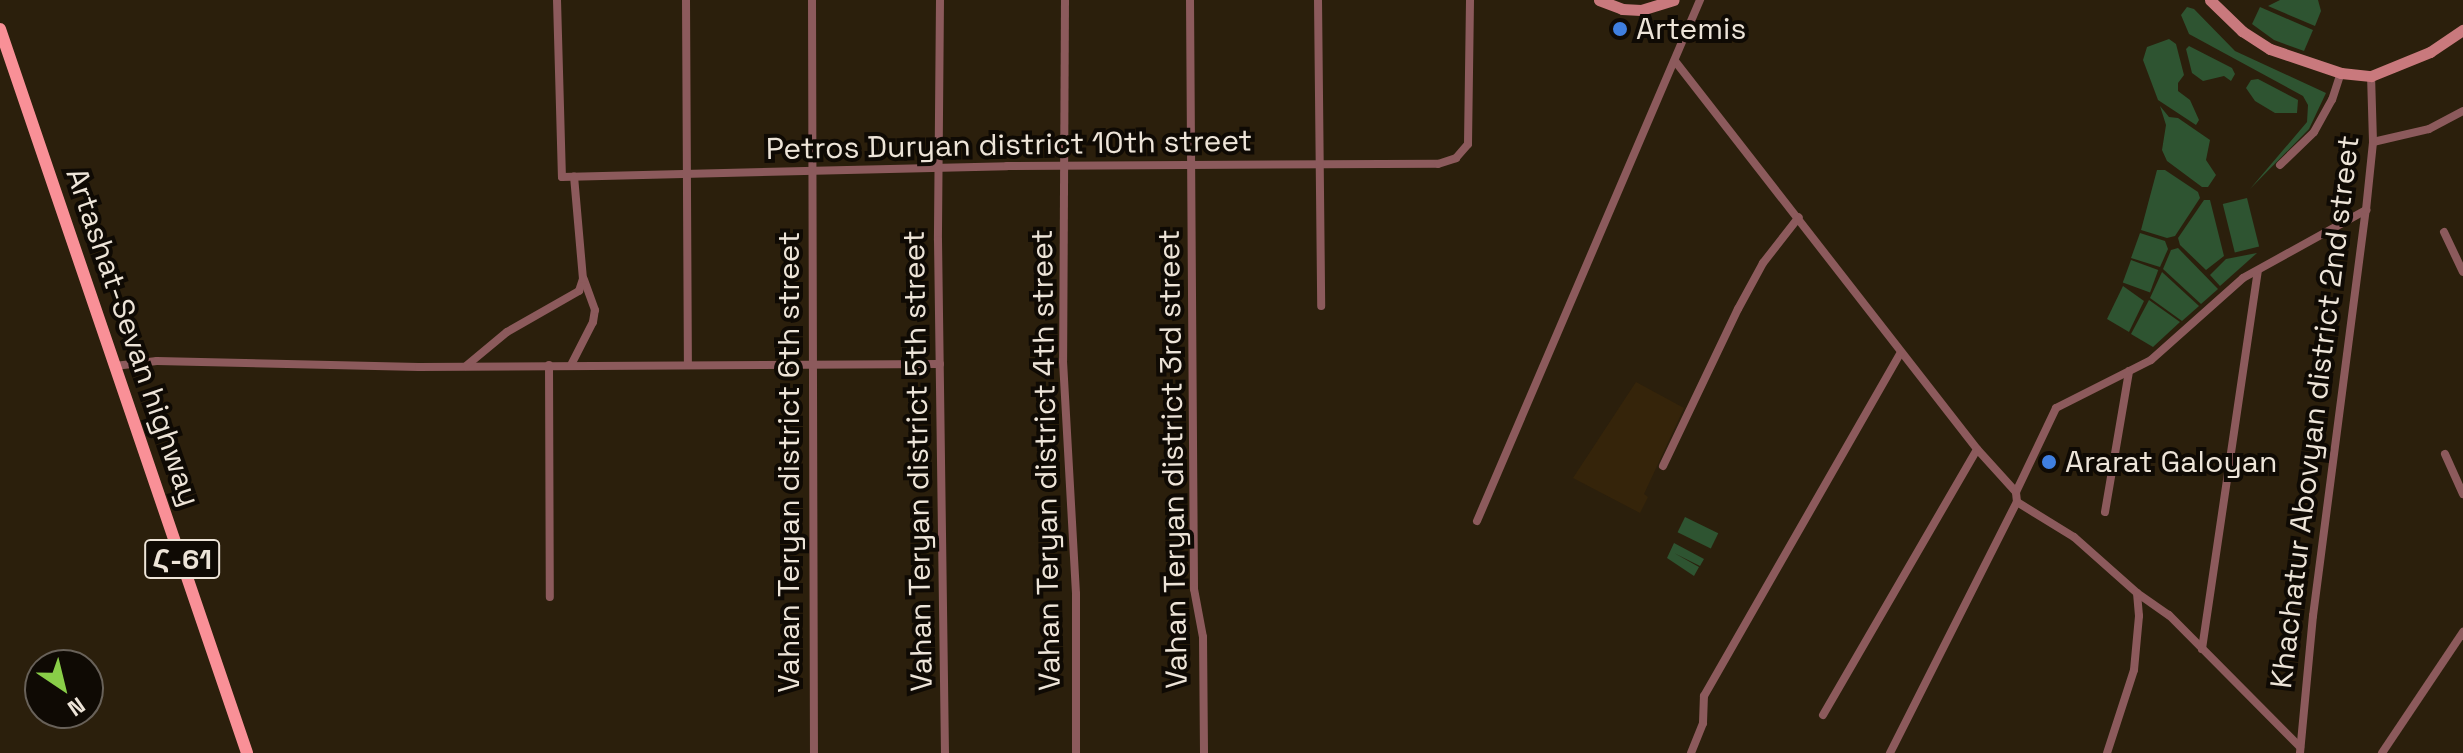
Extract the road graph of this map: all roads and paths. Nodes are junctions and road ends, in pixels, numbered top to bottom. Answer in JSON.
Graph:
{"nodes":[{"id":1,"x":557,"y":0,"type":"edge"},
{"id":2,"x":686,"y":0,"type":"edge"},
{"id":3,"x":812,"y":0,"type":"edge"},
{"id":4,"x":940,"y":0,"type":"edge"},
{"id":5,"x":1065,"y":0,"type":"edge"},
{"id":6,"x":1190,"y":0,"type":"edge"},
{"id":7,"x":1318,"y":0,"type":"edge"},
{"id":8,"x":1470,"y":0,"type":"edge"},
{"id":9,"x":1599,"y":0,"type":"edge"},
{"id":10,"x":1673,"y":0,"type":"edge"},
{"id":11,"x":1700,"y":0,"type":"edge"},
{"id":12,"x":2210,"y":0,"type":"edge"},
{"id":13,"x":0,"y":29,"type":"edge"},
{"id":14,"x":2463,"y":30,"type":"edge"},
{"id":15,"x":1675,"y":61,"type":"junction"},
{"id":16,"x":2341,"y":73,"type":"junction"},
{"id":17,"x":2371,"y":76,"type":"junction"},
{"id":18,"x":2463,"y":111,"type":"edge"},
{"id":19,"x":2373,"y":142,"type":"junction"},
{"id":20,"x":1189,"y":164,"type":"junction"},
{"id":21,"x":1318,"y":165,"type":"junction"},
{"id":22,"x":2280,"y":165,"type":"dead end"},
{"id":23,"x":1066,"y":166,"type":"junction"},
{"id":24,"x":940,"y":169,"type":"junction"},
{"id":25,"x":811,"y":170,"type":"junction"},
{"id":26,"x":687,"y":174,"type":"junction"},
{"id":27,"x":574,"y":176,"type":"junction"},
{"id":28,"x":2366,"y":210,"type":"junction"},
{"id":29,"x":1799,"y":217,"type":"junction"},
{"id":30,"x":2444,"y":232,"type":"dead end"},
{"id":31,"x":2258,"y":272,"type":"junction"},
{"id":32,"x":2463,"y":272,"type":"edge"},
{"id":33,"x":583,"y":279,"type":"junction"},
{"id":34,"x":1321,"y":306,"type":"dead end"},
{"id":35,"x":1901,"y":352,"type":"junction"},
{"id":36,"x":688,"y":363,"type":"junction"},
{"id":37,"x":940,"y":364,"type":"junction"},
{"id":38,"x":549,"y":365,"type":"junction"},
{"id":39,"x":571,"y":365,"type":"junction"},
{"id":40,"x":813,"y":365,"type":"junction"},
{"id":41,"x":115,"y":366,"type":"junction"},
{"id":42,"x":466,"y":366,"type":"junction"},
{"id":43,"x":2129,"y":371,"type":"junction"},
{"id":44,"x":1977,"y":449,"type":"junction"},
{"id":45,"x":2445,"y":454,"type":"dead end"},
{"id":46,"x":1663,"y":466,"type":"dead end"},
{"id":47,"x":2016,"y":492,"type":"junction"},
{"id":48,"x":2463,"y":494,"type":"edge"},
{"id":49,"x":2017,"y":502,"type":"junction"},
{"id":50,"x":2105,"y":512,"type":"dead end"},
{"id":51,"x":1477,"y":521,"type":"dead end"},
{"id":52,"x":2137,"y":593,"type":"junction"},
{"id":53,"x":550,"y":597,"type":"dead end"},
{"id":54,"x":2463,"y":632,"type":"edge"},
{"id":55,"x":2202,"y":649,"type":"junction"},
{"id":56,"x":1823,"y":715,"type":"dead end"},
{"id":57,"x":2300,"y":750,"type":"edge"},
{"id":58,"x":247,"y":753,"type":"edge"},
{"id":59,"x":814,"y":753,"type":"edge"},
{"id":60,"x":945,"y":753,"type":"edge"},
{"id":61,"x":1076,"y":753,"type":"edge"},
{"id":62,"x":1204,"y":753,"type":"edge"},
{"id":63,"x":1691,"y":753,"type":"edge"},
{"id":64,"x":1890,"y":753,"type":"edge"},
{"id":65,"x":2107,"y":753,"type":"edge"},
{"id":66,"x":2382,"y":753,"type":"edge"}],
"edges":[{"from":1,"to":27,"type":"street","name":"Petros Duryan district 10th street"},
{"from":2,"to":26,"type":"street"},
{"from":3,"to":25,"type":"street","name":"Vahan Teryan district 6th street"},
{"from":4,"to":24,"type":"street","name":"Vahan Teryan district 5th street"},
{"from":5,"to":23,"type":"street","name":"Vahan Teryan district 4th street"},
{"from":6,"to":20,"type":"street","name":"Vahan Teryan district 3rd street"},
{"from":7,"to":21,"type":"street"},
{"from":8,"to":21,"type":"street","name":"Petros Duryan district 10th street"},
{"from":9,"to":10,"type":"main road"},
{"from":11,"to":15,"type":"street"},
{"from":12,"to":16,"type":"main road"},
{"from":13,"to":41,"type":"main road","name":"Artashat-Sevan highway","number":"Հ-61"},
{"from":14,"to":17,"type":"main road"},
{"from":15,"to":29,"type":"street"},
{"from":15,"to":51,"type":"street"},
{"from":16,"to":17,"type":"main road"},
{"from":16,"to":22,"type":"street"},
{"from":17,"to":19,"type":"street","name":"Khachatur Abovyan district 2nd street"},
{"from":18,"to":19,"type":"street"},
{"from":19,"to":28,"type":"street","name":"Khachatur Abovyan district 2nd street"},
{"from":20,"to":21,"type":"street","name":"Petros Duryan district 10th street"},
{"from":20,"to":23,"type":"street","name":"Petros Duryan district 10th street"},
{"from":20,"to":62,"type":"street","name":"Vahan Teryan district 3rd street"},
{"from":21,"to":34,"type":"street"},
{"from":23,"to":24,"type":"street","name":"Petros Duryan district 10th street"},
{"from":23,"to":61,"type":"street","name":"Vahan Teryan district 4th street"},
{"from":24,"to":25,"type":"street","name":"Petros Duryan district 10th street"},
{"from":24,"to":37,"type":"street","name":"Vahan Teryan district 5th street"},
{"from":25,"to":26,"type":"street","name":"Petros Duryan district 10th street"},
{"from":25,"to":40,"type":"street","name":"Vahan Teryan district 6th street"},
{"from":26,"to":27,"type":"street","name":"Petros Duryan district 10th street"},
{"from":26,"to":36,"type":"street"},
{"from":27,"to":33,"type":"street"},
{"from":28,"to":31,"type":"street"},
{"from":28,"to":57,"type":"street","name":"Khachatur Abovyan district 2nd street"},
{"from":29,"to":35,"type":"street"},
{"from":29,"to":46,"type":"street"},
{"from":30,"to":32,"type":"street"},
{"from":31,"to":43,"type":"street"},
{"from":31,"to":55,"type":"street"},
{"from":33,"to":39,"type":"street"},
{"from":33,"to":42,"type":"street"},
{"from":35,"to":44,"type":"street"},
{"from":35,"to":63,"type":"street"},
{"from":36,"to":39,"type":"street"},
{"from":36,"to":40,"type":"street"},
{"from":37,"to":40,"type":"street"},
{"from":37,"to":60,"type":"street","name":"Vahan Teryan district 5th street"},
{"from":38,"to":39,"type":"street"},
{"from":38,"to":42,"type":"street"},
{"from":38,"to":53,"type":"street"},
{"from":40,"to":59,"type":"street","name":"Vahan Teryan district 6th street"},
{"from":41,"to":42,"type":"street"},
{"from":41,"to":58,"type":"main road","name":"Artashat-Sevan highway","number":"Հ-61"},
{"from":43,"to":47,"type":"street"},
{"from":43,"to":50,"type":"street"},
{"from":44,"to":47,"type":"street"},
{"from":44,"to":56,"type":"street"},
{"from":45,"to":48,"type":"street"},
{"from":47,"to":49,"type":"street"},
{"from":49,"to":52,"type":"street"},
{"from":49,"to":64,"type":"street"},
{"from":52,"to":55,"type":"street"},
{"from":52,"to":65,"type":"street"},
{"from":54,"to":66,"type":"street"},
{"from":55,"to":57,"type":"street"}]}
